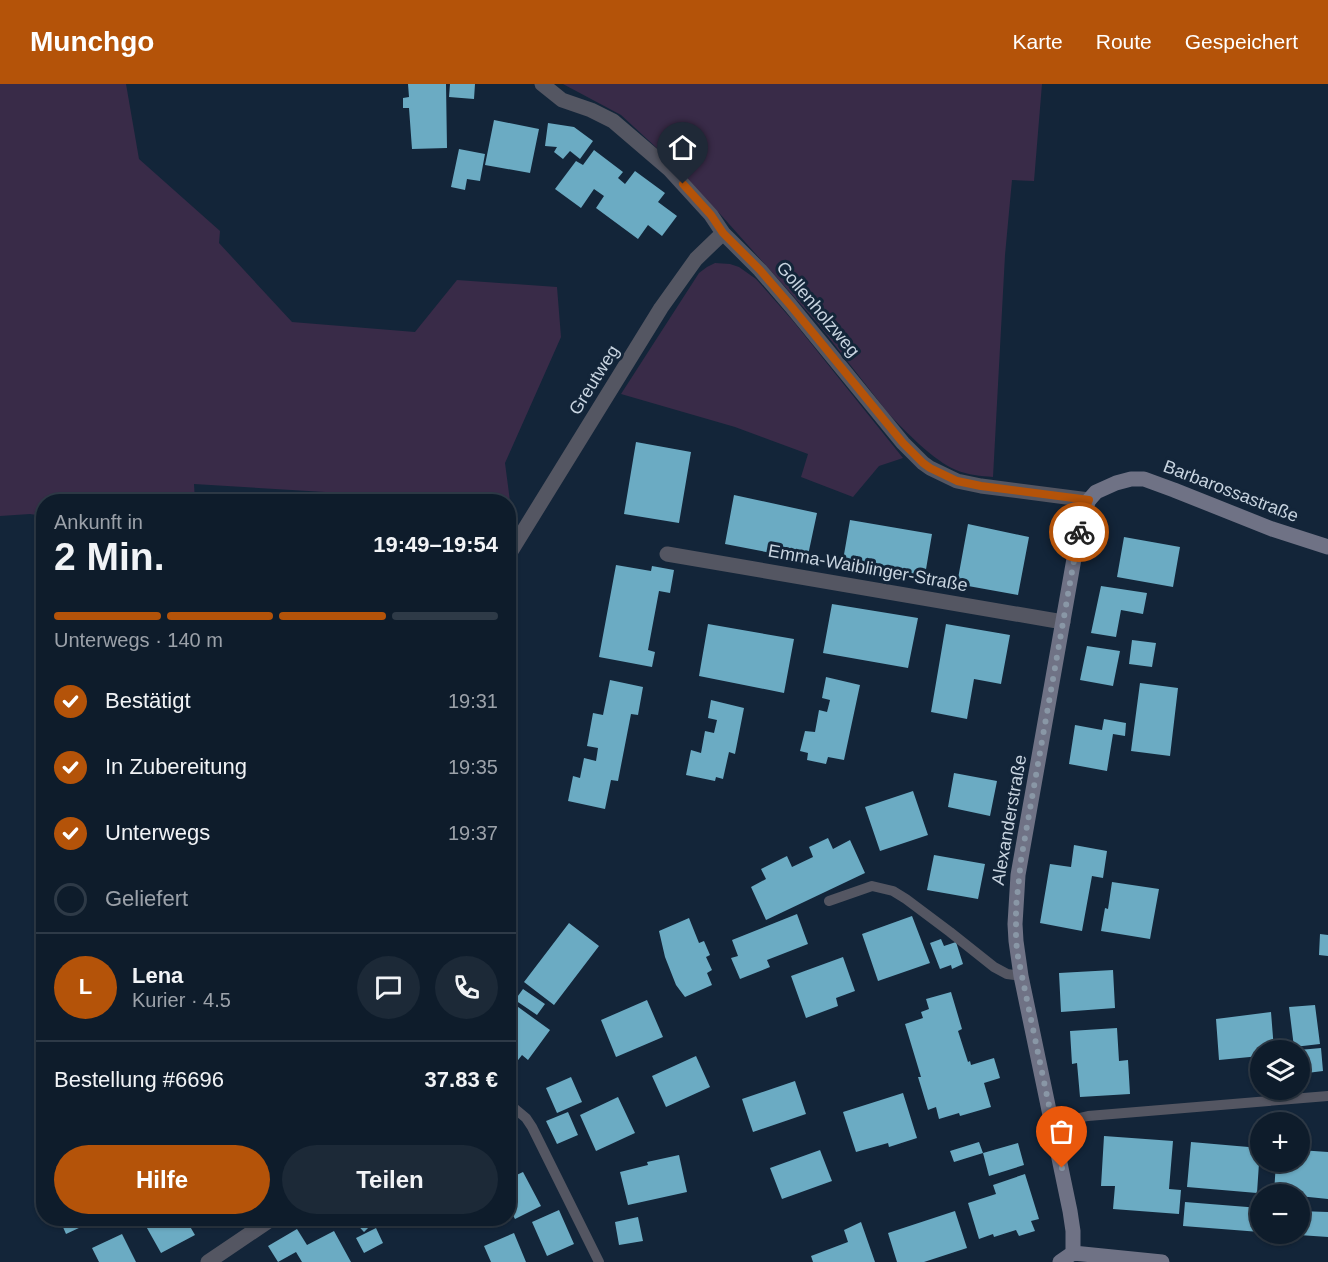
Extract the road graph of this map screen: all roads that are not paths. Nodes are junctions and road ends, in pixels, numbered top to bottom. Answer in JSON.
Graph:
{"nodes":[{"id":1,"x":542,"y":84,"type":"edge"},
{"id":2,"x":723,"y":233,"type":"junction"},
{"id":3,"x":1089,"y":500,"type":"junction"},
{"id":4,"x":516,"y":543,"type":"edge"},
{"id":5,"x":1328,"y":547,"type":"edge"},
{"id":6,"x":667,"y":554,"type":"dead end"},
{"id":7,"x":1063,"y":622,"type":"junction"},
{"id":8,"x":829,"y":901,"type":"dead end"},
{"id":9,"x":1021,"y":976,"type":"junction"},
{"id":10,"x":1328,"y":1096,"type":"edge"},
{"id":11,"x":516,"y":1110,"type":"edge"},
{"id":12,"x":1053,"y":1124,"type":"junction"},
{"id":13,"x":261,"y":1226,"type":"edge"},
{"id":14,"x":1073,"y":1253,"type":"junction"},
{"id":15,"x":208,"y":1262,"type":"edge"},
{"id":16,"x":599,"y":1262,"type":"edge"},
{"id":17,"x":1060,"y":1262,"type":"edge"},
{"id":18,"x":1162,"y":1262,"type":"edge"}],
"edges":[{"from":1,"to":2,"type":"street","name":"Gollenholzweg"},
{"from":2,"to":3,"type":"street","name":"Gollenholzweg"},
{"from":2,"to":4,"type":"street","name":"Greutweg"},
{"from":3,"to":5,"type":"street","name":"Barbarossastraße"},
{"from":3,"to":7,"type":"street","name":"Alexanderstraße"},
{"from":6,"to":7,"type":"street","name":"Emma-Waiblinger-Straße"},
{"from":7,"to":9,"type":"street","name":"Alexanderstraße"},
{"from":8,"to":9,"type":"lane"},
{"from":9,"to":12,"type":"street","name":"Alexanderstraße"},
{"from":10,"to":12,"type":"lane"},
{"from":11,"to":16,"type":"lane"},
{"from":12,"to":14,"type":"street","name":"Alexanderstraße"},
{"from":13,"to":15,"type":"street"},
{"from":14,"to":17,"type":"street"},
{"from":14,"to":18,"type":"street"}]}
